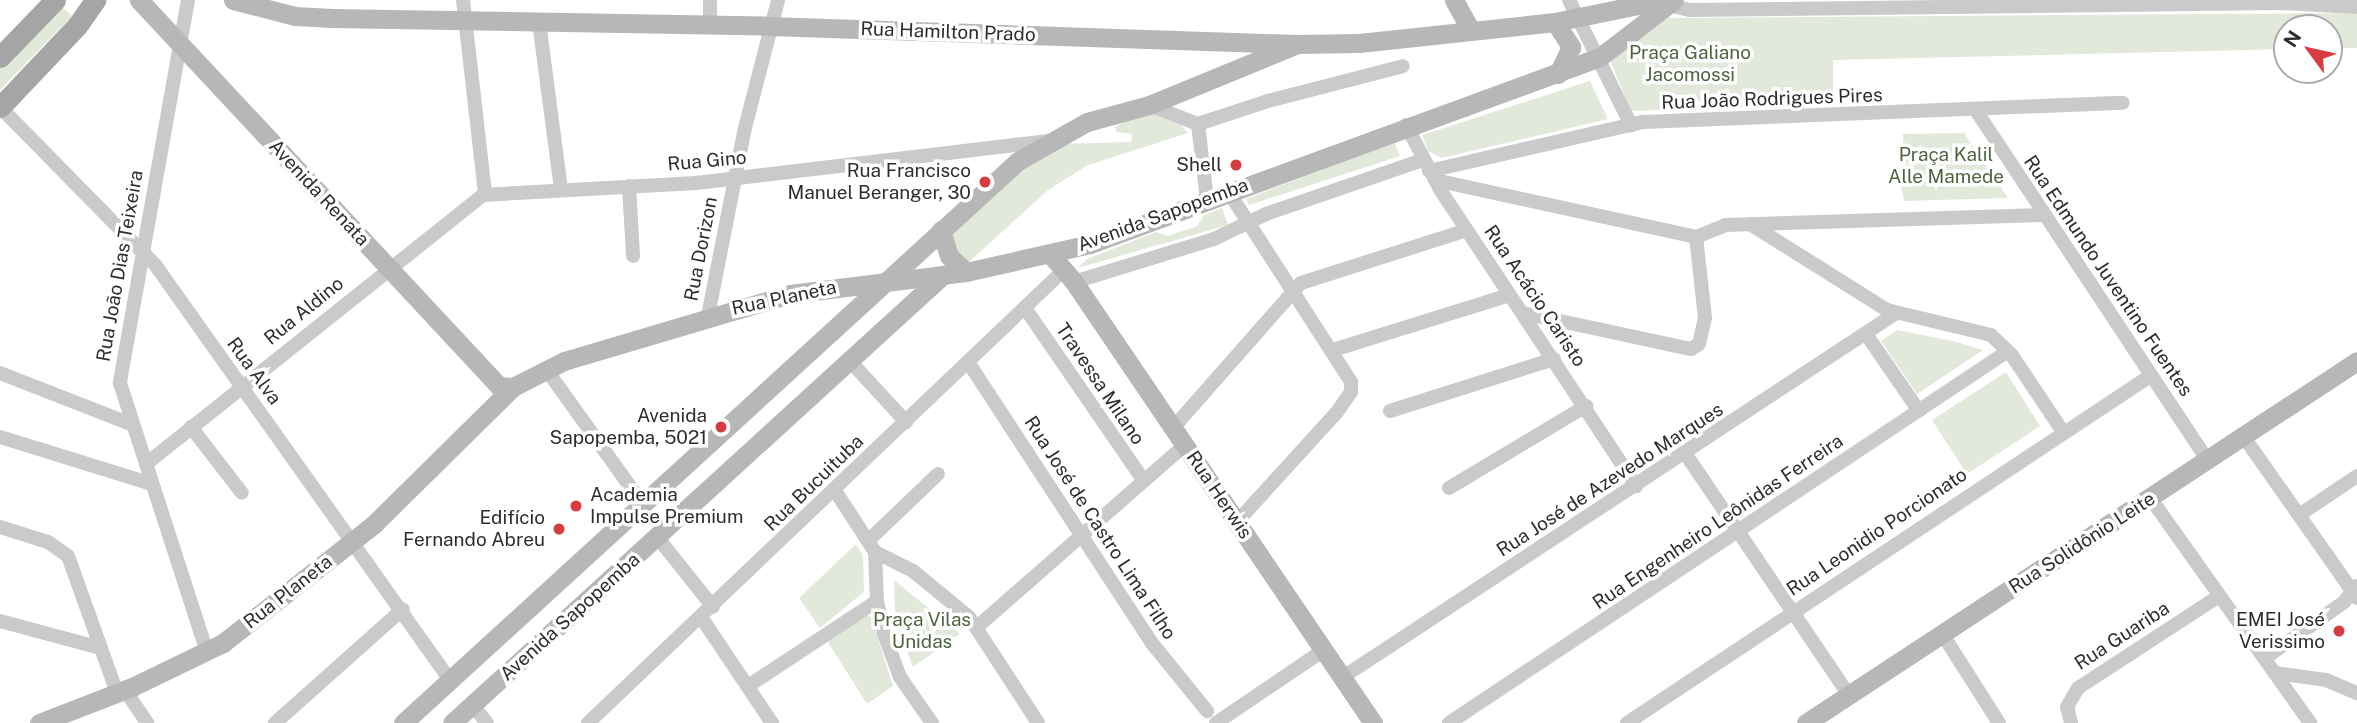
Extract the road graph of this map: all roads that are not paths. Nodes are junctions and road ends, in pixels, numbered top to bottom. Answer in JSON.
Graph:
{"nodes":[{"id":1,"x":55,"y":0,"type":"edge"},
{"id":2,"x":66,"y":0,"type":"edge"},
{"id":3,"x":95,"y":0,"type":"edge"},
{"id":4,"x":109,"y":0,"type":"edge"},
{"id":5,"x":139,"y":0,"type":"edge"},
{"id":6,"x":188,"y":0,"type":"edge"},
{"id":7,"x":233,"y":0,"type":"edge"},
{"id":8,"x":463,"y":0,"type":"edge"},
{"id":9,"x":710,"y":0,"type":"edge"},
{"id":10,"x":778,"y":0,"type":"edge"},
{"id":11,"x":1454,"y":0,"type":"edge"},
{"id":12,"x":1569,"y":0,"type":"edge"},
{"id":13,"x":2102,"y":2,"type":"edge"},
{"id":14,"x":1665,"y":4,"type":"edge"},
{"id":15,"x":2357,"y":7,"type":"edge"},
{"id":16,"x":1578,"y":19,"type":"junction"},
{"id":17,"x":466,"y":20,"type":"junction"},
{"id":18,"x":539,"y":22,"type":"junction"},
{"id":19,"x":1555,"y":22,"type":"junction"},
{"id":20,"x":710,"y":25,"type":"junction"},
{"id":21,"x":77,"y":26,"type":"junction"},
{"id":22,"x":770,"y":26,"type":"junction"},
{"id":23,"x":1471,"y":29,"type":"junction"},
{"id":24,"x":179,"y":41,"type":"junction"},
{"id":25,"x":1297,"y":44,"type":"junction"},
{"id":26,"x":0,"y":57,"type":"edge"},
{"id":27,"x":1600,"y":57,"type":"junction"},
{"id":28,"x":1404,"y":66,"type":"dead end"},
{"id":29,"x":1558,"y":74,"type":"junction"},
{"id":30,"x":2123,"y":103,"type":"dead end"},
{"id":31,"x":1149,"y":104,"type":"junction"},
{"id":32,"x":0,"y":107,"type":"edge"},
{"id":33,"x":1977,"y":112,"type":"junction"},
{"id":34,"x":1198,"y":124,"type":"junction"},
{"id":35,"x":1406,"y":125,"type":"junction"},
{"id":36,"x":1631,"y":125,"type":"junction"},
{"id":37,"x":1053,"y":140,"type":"junction"},
{"id":38,"x":1429,"y":170,"type":"junction"},
{"id":39,"x":735,"y":179,"type":"junction"},
{"id":40,"x":629,"y":186,"type":"junction"},
{"id":41,"x":561,"y":189,"type":"junction"},
{"id":42,"x":1228,"y":191,"type":"junction"},
{"id":43,"x":485,"y":194,"type":"junction"},
{"id":44,"x":1206,"y":200,"type":"junction"},
{"id":45,"x":2043,"y":215,"type":"junction"},
{"id":46,"x":1750,"y":224,"type":"junction"},
{"id":47,"x":1247,"y":225,"type":"junction"},
{"id":48,"x":941,"y":230,"type":"junction"},
{"id":49,"x":1467,"y":230,"type":"junction"},
{"id":50,"x":1696,"y":237,"type":"junction"},
{"id":51,"x":141,"y":248,"type":"junction"},
{"id":52,"x":634,"y":256,"type":"dead end"},
{"id":53,"x":1064,"y":265,"type":"junction"},
{"id":54,"x":389,"y":268,"type":"junction"},
{"id":55,"x":965,"y":272,"type":"junction"},
{"id":56,"x":943,"y":275,"type":"junction"},
{"id":57,"x":887,"y":281,"type":"junction"},
{"id":58,"x":866,"y":291,"type":"junction"},
{"id":59,"x":1292,"y":291,"type":"junction"},
{"id":60,"x":1510,"y":295,"type":"junction"},
{"id":61,"x":1025,"y":308,"type":"junction"},
{"id":62,"x":1523,"y":313,"type":"junction"},
{"id":63,"x":1896,"y":313,"type":"junction"},
{"id":64,"x":708,"y":316,"type":"junction"},
{"id":65,"x":1866,"y":334,"type":"junction"},
{"id":66,"x":1333,"y":350,"type":"junction"},
{"id":67,"x":2008,"y":351,"type":"junction"},
{"id":68,"x":1554,"y":359,"type":"junction"},
{"id":69,"x":850,"y":361,"type":"junction"},
{"id":70,"x":2357,"y":361,"type":"edge"},
{"id":71,"x":968,"y":362,"type":"junction"},
{"id":72,"x":546,"y":369,"type":"junction"},
{"id":73,"x":0,"y":373,"type":"edge"},
{"id":74,"x":2150,"y":376,"type":"junction"},
{"id":75,"x":242,"y":386,"type":"junction"},
{"id":76,"x":503,"y":392,"type":"junction"},
{"id":77,"x":1586,"y":406,"type":"junction"},
{"id":78,"x":1390,"y":411,"type":"dead end"},
{"id":79,"x":1919,"y":411,"type":"junction"},
{"id":80,"x":906,"y":422,"type":"junction"},
{"id":81,"x":131,"y":425,"type":"junction"},
{"id":82,"x":191,"y":427,"type":"junction"},
{"id":83,"x":1173,"y":428,"type":"junction"},
{"id":84,"x":2063,"y":432,"type":"junction"},
{"id":85,"x":0,"y":437,"type":"edge"},
{"id":86,"x":2244,"y":437,"type":"junction"},
{"id":87,"x":1185,"y":445,"type":"junction"},
{"id":88,"x":1685,"y":453,"type":"junction"},
{"id":89,"x":2208,"y":461,"type":"junction"},
{"id":90,"x":146,"y":464,"type":"junction"},
{"id":91,"x":938,"y":474,"type":"dead end"},
{"id":92,"x":2357,"y":476,"type":"edge"},
{"id":93,"x":1144,"y":481,"type":"junction"},
{"id":94,"x":152,"y":484,"type":"junction"},
{"id":95,"x":1636,"y":486,"type":"junction"},
{"id":96,"x":1449,"y":488,"type":"dead end"},
{"id":97,"x":834,"y":489,"type":"junction"},
{"id":98,"x":242,"y":493,"type":"dead end"},
{"id":99,"x":2151,"y":499,"type":"junction"},
{"id":100,"x":644,"y":506,"type":"junction"},
{"id":101,"x":2299,"y":515,"type":"junction"},
{"id":102,"x":1237,"y":522,"type":"junction"},
{"id":103,"x":0,"y":527,"type":"edge"},
{"id":104,"x":1740,"y":531,"type":"junction"},
{"id":105,"x":1082,"y":537,"type":"junction"},
{"id":106,"x":658,"y":538,"type":"junction"},
{"id":107,"x":354,"y":541,"type":"junction"},
{"id":108,"x":872,"y":546,"type":"junction"},
{"id":109,"x":2355,"y":591,"type":"edge"},
{"id":110,"x":2219,"y":596,"type":"junction"},
{"id":111,"x":877,"y":601,"type":"junction"},
{"id":112,"x":713,"y":607,"type":"junction"},
{"id":113,"x":402,"y":609,"type":"junction"},
{"id":114,"x":1793,"y":610,"type":"junction"},
{"id":115,"x":701,"y":617,"type":"junction"},
{"id":116,"x":0,"y":621,"type":"edge"},
{"id":117,"x":977,"y":626,"type":"junction"},
{"id":118,"x":1943,"y":635,"type":"junction"},
{"id":119,"x":100,"y":648,"type":"junction"},
{"id":120,"x":1324,"y":650,"type":"junction"},
{"id":121,"x":207,"y":653,"type":"junction"},
{"id":122,"x":2265,"y":658,"type":"junction"},
{"id":123,"x":2275,"y":673,"type":"junction"},
{"id":124,"x":1343,"y":677,"type":"junction"},
{"id":125,"x":450,"y":680,"type":"junction"},
{"id":126,"x":748,"y":686,"type":"junction"},
{"id":127,"x":121,"y":691,"type":"junction"},
{"id":128,"x":2357,"y":693,"type":"edge"},
{"id":129,"x":1849,"y":695,"type":"junction"},
{"id":130,"x":472,"y":704,"type":"junction"},
{"id":131,"x":1207,"y":711,"type":"dead end"},
{"id":132,"x":39,"y":723,"type":"edge"},
{"id":133,"x":146,"y":723,"type":"edge"},
{"id":134,"x":275,"y":723,"type":"edge"},
{"id":135,"x":403,"y":723,"type":"edge"},
{"id":136,"x":452,"y":723,"type":"edge"},
{"id":137,"x":488,"y":723,"type":"edge"},
{"id":138,"x":588,"y":723,"type":"edge"},
{"id":139,"x":772,"y":723,"type":"edge"},
{"id":140,"x":932,"y":723,"type":"edge"},
{"id":141,"x":1038,"y":723,"type":"edge"},
{"id":142,"x":1216,"y":723,"type":"edge"},
{"id":143,"x":1373,"y":723,"type":"edge"},
{"id":144,"x":1449,"y":723,"type":"edge"},
{"id":145,"x":1627,"y":723,"type":"edge"},
{"id":146,"x":1806,"y":723,"type":"edge"},
{"id":147,"x":1999,"y":723,"type":"edge"},
{"id":148,"x":2071,"y":723,"type":"edge"},
{"id":149,"x":2310,"y":723,"type":"edge"}],
"edges":[{"from":1,"to":26,"type":"main road"},
{"from":2,"to":21,"type":"main road"},
{"from":3,"to":21,"type":"main road"},
{"from":4,"to":21,"type":"main road"},
{"from":5,"to":24,"type":"main road","name":"Avenida Renata"},
{"from":6,"to":24,"type":"street","name":"Rua João Dias Teixeira"},
{"from":7,"to":17,"type":"main road","name":"Rua Hamilton Prado"},
{"from":8,"to":17,"type":"street"},
{"from":9,"to":20,"type":"street"},
{"from":10,"to":22,"type":"street","name":"Rua Dorizon"},
{"from":11,"to":23,"type":"main road"},
{"from":12,"to":16,"type":"street"},
{"from":13,"to":14,"type":"street"},
{"from":13,"to":15,"type":"street"},
{"from":14,"to":16,"type":"main road","name":"Rua Hamilton Prado"},
{"from":14,"to":27,"type":"main road","name":"Avenida Sapopemba"},
{"from":16,"to":19,"type":"main road","name":"Rua Hamilton Prado"},
{"from":16,"to":27,"type":"street"},
{"from":17,"to":18,"type":"main road","name":"Rua Hamilton Prado"},
{"from":17,"to":43,"type":"street"},
{"from":18,"to":20,"type":"main road","name":"Rua Hamilton Prado"},
{"from":18,"to":41,"type":"street"},
{"from":19,"to":23,"type":"main road","name":"Rua Hamilton Prado"},
{"from":19,"to":29,"type":"main road"},
{"from":20,"to":22,"type":"main road","name":"Rua Hamilton Prado"},
{"from":21,"to":32,"type":"main road"},
{"from":22,"to":25,"type":"main road","name":"Rua Hamilton Prado"},
{"from":22,"to":39,"type":"street","name":"Rua Dorizon"},
{"from":23,"to":25,"type":"main road","name":"Rua Hamilton Prado"},
{"from":24,"to":51,"type":"street","name":"Rua João Dias Teixeira"},
{"from":24,"to":54,"type":"main road","name":"Avenida Renata"},
{"from":25,"to":31,"type":"main road","name":"Avenida Sapopemba"},
{"from":27,"to":29,"type":"main road","name":"Avenida Sapopemba"},
{"from":27,"to":36,"type":"street"},
{"from":28,"to":34,"type":"street"},
{"from":29,"to":35,"type":"main road","name":"Avenida Sapopemba"},
{"from":30,"to":33,"type":"street","name":"Rua João Rodrigues Pires"},
{"from":31,"to":34,"type":"street"},
{"from":31,"to":37,"type":"main road","name":"Avenida Sapopemba"},
{"from":32,"to":51,"type":"street","name":"Rua Alva"},
{"from":33,"to":36,"type":"street","name":"Rua João Rodrigues Pires"},
{"from":33,"to":45,"type":"street","name":"Rua Edmundo Juventino Fuentes"},
{"from":34,"to":44,"type":"street"},
{"from":35,"to":38,"type":"street","name":"Rua Acácio Caristo"},
{"from":35,"to":42,"type":"main road","name":"Avenida Sapopemba"},
{"from":36,"to":38,"type":"street","name":"Rua João Rodrigues Pires"},
{"from":37,"to":39,"type":"street","name":"Rua Gino"},
{"from":37,"to":48,"type":"main road","name":"Avenida Sapopemba"},
{"from":38,"to":47,"type":"street","name":"Rua João Rodrigues Pires"},
{"from":38,"to":49,"type":"street","name":"Rua Acácio Caristo"},
{"from":38,"to":50,"type":"street"},
{"from":39,"to":40,"type":"street","name":"Rua Gino"},
{"from":39,"to":64,"type":"street","name":"Rua Dorizon"},
{"from":40,"to":41,"type":"street","name":"Rua Gino"},
{"from":40,"to":52,"type":"street"},
{"from":41,"to":43,"type":"street","name":"Rua Gino"},
{"from":42,"to":44,"type":"main road","name":"Avenida Sapopemba"},
{"from":42,"to":47,"type":"street"},
{"from":43,"to":54,"type":"street"},
{"from":44,"to":53,"type":"main road","name":"Avenida Sapopemba"},
{"from":45,"to":46,"type":"street"},
{"from":45,"to":74,"type":"street","name":"Rua Edmundo Juventino Fuentes"},
{"from":46,"to":50,"type":"street"},
{"from":46,"to":63,"type":"street"},
{"from":47,"to":53,"type":"street","name":"Rua João Rodrigues Pires"},
{"from":47,"to":59,"type":"street"},
{"from":48,"to":55,"type":"main road"},
{"from":48,"to":57,"type":"main road","name":"Avenida Sapopemba"},
{"from":49,"to":59,"type":"street"},
{"from":49,"to":60,"type":"street","name":"Rua Acácio Caristo"},
{"from":50,"to":62,"type":"street"},
{"from":51,"to":75,"type":"street","name":"Rua Alva"},
{"from":51,"to":81,"type":"street","name":"Rua João Dias Teixeira"},
{"from":53,"to":55,"type":"main road","name":"Avenida Sapopemba"},
{"from":53,"to":61,"type":"street","name":"Rua Bucuituba"},
{"from":53,"to":83,"type":"main road","name":"Rua Herwis"},
{"from":54,"to":75,"type":"street","name":"Rua Aldino"},
{"from":54,"to":76,"type":"main road","name":"Avenida Renata"},
{"from":55,"to":56,"type":"main road","name":"Avenida Sapopemba"},
{"from":56,"to":57,"type":"main road"},
{"from":56,"to":69,"type":"main road","name":"Avenida Sapopemba"},
{"from":57,"to":58,"type":"main road","name":"Avenida Sapopemba"},
{"from":58,"to":64,"type":"main road","name":"Rua Planeta"},
{"from":58,"to":100,"type":"main road","name":"Avenida Sapopemba"},
{"from":59,"to":66,"type":"street"},
{"from":59,"to":83,"type":"street"},
{"from":60,"to":62,"type":"street","name":"Rua Acácio Caristo"},
{"from":60,"to":66,"type":"street"},
{"from":61,"to":71,"type":"street","name":"Rua Bucuituba"},
{"from":61,"to":93,"type":"street","name":"Travessa Milano"},
{"from":62,"to":68,"type":"street","name":"Rua Acácio Caristo"},
{"from":63,"to":65,"type":"street","name":"Rua José de Azevedo Marques"},
{"from":63,"to":67,"type":"street"},
{"from":64,"to":72,"type":"main road","name":"Rua Planeta"},
{"from":65,"to":79,"type":"street"},
{"from":65,"to":88,"type":"street","name":"Rua José de Azevedo Marques"},
{"from":66,"to":102,"type":"street"},
{"from":67,"to":79,"type":"street","name":"Rua Engenheiro Leônidas Ferreira"},
{"from":67,"to":84,"type":"street"},
{"from":68,"to":77,"type":"street","name":"Rua Acácio Caristo"},
{"from":68,"to":78,"type":"street"},
{"from":69,"to":80,"type":"street"},
{"from":69,"to":106,"type":"main road","name":"Avenida Sapopemba"},
{"from":70,"to":86,"type":"main road","name":"Rua Solidônio Leite"},
{"from":71,"to":80,"type":"street","name":"Rua Bucuituba"},
{"from":71,"to":105,"type":"street","name":"Rua José de Castro Lima Filho"},
{"from":72,"to":76,"type":"main road","name":"Rua Planeta"},
{"from":72,"to":100,"type":"street"},
{"from":73,"to":81,"type":"street"},
{"from":74,"to":84,"type":"street","name":"Rua Leonidio Porcionato"},
{"from":74,"to":89,"type":"street","name":"Rua Edmundo Juventino Fuentes"},
{"from":75,"to":82,"type":"street","name":"Rua Aldino"},
{"from":75,"to":107,"type":"street","name":"Rua Alva"},
{"from":76,"to":107,"type":"main road","name":"Rua Planeta"},
{"from":77,"to":95,"type":"street","name":"Rua Acácio Caristo"},
{"from":77,"to":96,"type":"street"},
{"from":79,"to":104,"type":"street","name":"Rua Engenheiro Leônidas Ferreira"},
{"from":80,"to":97,"type":"street","name":"Rua Bucuituba"},
{"from":81,"to":90,"type":"street","name":"Rua João Dias Teixeira"},
{"from":82,"to":90,"type":"street","name":"Rua Aldino"},
{"from":82,"to":98,"type":"street"},
{"from":83,"to":87,"type":"main road","name":"Rua Herwis"},
{"from":84,"to":114,"type":"street","name":"Rua Leonidio Porcionato"},
{"from":85,"to":94,"type":"street"},
{"from":86,"to":89,"type":"main road","name":"Rua Solidônio Leite"},
{"from":86,"to":101,"type":"street"},
{"from":87,"to":93,"type":"street"},
{"from":87,"to":102,"type":"main road","name":"Rua Herwis"},
{"from":88,"to":95,"type":"street","name":"Rua José de Azevedo Marques"},
{"from":88,"to":104,"type":"street"},
{"from":89,"to":99,"type":"main road","name":"Rua Solidônio Leite"},
{"from":90,"to":94,"type":"street","name":"Rua João Dias Teixeira"},
{"from":91,"to":108,"type":"street"},
{"from":92,"to":101,"type":"street"},
{"from":93,"to":105,"type":"street"},
{"from":94,"to":121,"type":"street","name":"Rua João Dias Teixeira"},
{"from":95,"to":124,"type":"street","name":"Rua José de Azevedo Marques"},
{"from":97,"to":108,"type":"street"},
{"from":97,"to":112,"type":"street","name":"Rua Bucuituba"},
{"from":99,"to":110,"type":"street"},
{"from":99,"to":118,"type":"main road","name":"Rua Solidônio Leite"},
{"from":100,"to":125,"type":"main road","name":"Avenida Sapopemba"},
{"from":101,"to":109,"type":"street"},
{"from":102,"to":120,"type":"main road","name":"Rua Herwis"},
{"from":103,"to":119,"type":"street"},
{"from":104,"to":114,"type":"street"},
{"from":104,"to":144,"type":"street","name":"Rua Engenheiro Leônidas Ferreira"},
{"from":105,"to":117,"type":"street"},
{"from":105,"to":131,"type":"street","name":"Rua José de Castro Lima Filho"},
{"from":106,"to":112,"type":"street"},
{"from":106,"to":130,"type":"main road","name":"Avenida Sapopemba"},
{"from":107,"to":113,"type":"street","name":"Rua Alva"},
{"from":107,"to":121,"type":"main road","name":"Rua Planeta"},
{"from":108,"to":111,"type":"street"},
{"from":108,"to":117,"type":"street"},
{"from":109,"to":122,"type":"street"},
{"from":110,"to":122,"type":"street"},
{"from":110,"to":148,"type":"street","name":"Rua Guariba"},
{"from":111,"to":126,"type":"street"},
{"from":111,"to":140,"type":"street"},
{"from":112,"to":115,"type":"street","name":"Rua Bucuituba"},
{"from":113,"to":125,"type":"street","name":"Rua Alva"},
{"from":113,"to":134,"type":"street"},
{"from":114,"to":129,"type":"street"},
{"from":114,"to":145,"type":"street","name":"Rua Leonidio Porcionato"},
{"from":115,"to":126,"type":"street"},
{"from":115,"to":138,"type":"street","name":"Rua Bucuituba"},
{"from":116,"to":119,"type":"street"},
{"from":117,"to":141,"type":"street"},
{"from":118,"to":129,"type":"main road","name":"Rua Solidônio Leite"},
{"from":118,"to":147,"type":"street"},
{"from":119,"to":127,"type":"street"},
{"from":120,"to":124,"type":"main road","name":"Rua Herwis"},
{"from":120,"to":142,"type":"street"},
{"from":121,"to":127,"type":"main road","name":"Rua Planeta"},
{"from":122,"to":123,"type":"street"},
{"from":123,"to":128,"type":"street"},
{"from":123,"to":149,"type":"street"},
{"from":124,"to":143,"type":"main road","name":"Rua Herwis"},
{"from":125,"to":135,"type":"main road","name":"Avenida Sapopemba"},
{"from":126,"to":139,"type":"street"},
{"from":127,"to":132,"type":"main road","name":"Rua Planeta"},
{"from":127,"to":133,"type":"street"},
{"from":129,"to":146,"type":"main road","name":"Rua Solidônio Leite"},
{"from":130,"to":136,"type":"main road","name":"Avenida Sapopemba"},
{"from":130,"to":137,"type":"street"}]}
